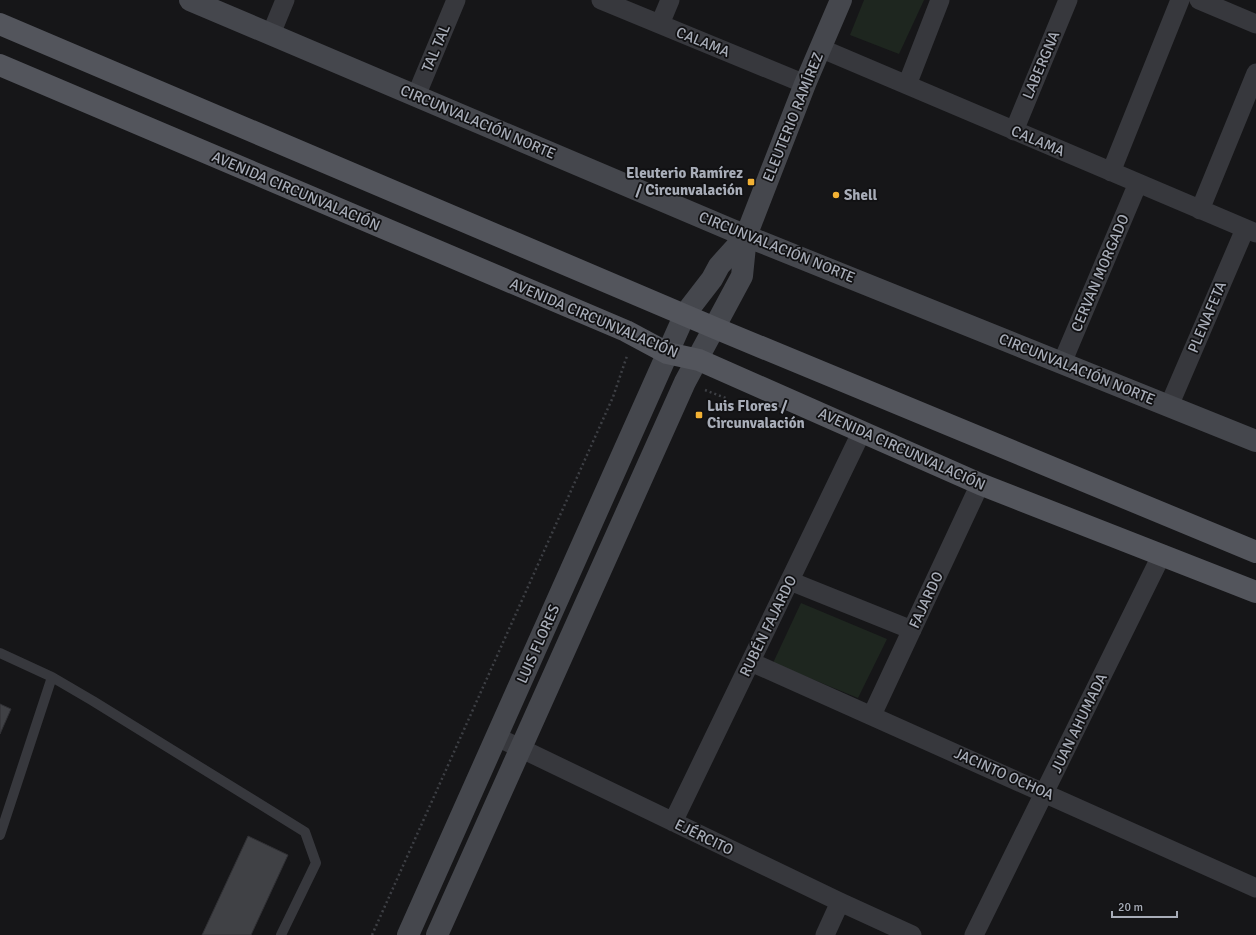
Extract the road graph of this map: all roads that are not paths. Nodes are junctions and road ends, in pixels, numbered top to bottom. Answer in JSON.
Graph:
{"nodes":[{"id":1,"x":190,"y":0,"type":"edge"},
{"id":2,"x":285,"y":0,"type":"edge"},
{"id":3,"x":456,"y":0,"type":"edge"},
{"id":4,"x":600,"y":0,"type":"edge"},
{"id":5,"x":670,"y":0,"type":"edge"},
{"id":6,"x":841,"y":0,"type":"edge"},
{"id":7,"x":940,"y":0,"type":"edge"},
{"id":8,"x":1068,"y":0,"type":"edge"},
{"id":9,"x":1180,"y":0,"type":"edge"},
{"id":10,"x":1199,"y":0,"type":"edge"},
{"id":11,"x":0,"y":24,"type":"edge"},
{"id":12,"x":660,"y":24,"type":"junction"},
{"id":13,"x":1256,"y":24,"type":"edge"},
{"id":14,"x":271,"y":34,"type":"junction"},
{"id":15,"x":820,"y":48,"type":"junction"},
{"id":16,"x":0,"y":65,"type":"edge"},
{"id":17,"x":1256,"y":73,"type":"edge"},
{"id":18,"x":805,"y":84,"type":"junction"},
{"id":19,"x":907,"y":85,"type":"junction"},
{"id":20,"x":416,"y":96,"type":"junction"},
{"id":21,"x":1014,"y":131,"type":"junction"},
{"id":22,"x":1111,"y":172,"type":"junction"},
{"id":23,"x":1138,"y":183,"type":"junction"},
{"id":24,"x":1200,"y":210,"type":"junction"},
{"id":25,"x":1251,"y":231,"type":"edge"},
{"id":26,"x":746,"y":236,"type":"junction"},
{"id":27,"x":685,"y":314,"type":"junction"},
{"id":28,"x":715,"y":328,"type":"junction"},
{"id":29,"x":667,"y":353,"type":"junction"},
{"id":30,"x":699,"y":360,"type":"junction"},
{"id":31,"x":1062,"y":363,"type":"junction"},
{"id":32,"x":1169,"y":406,"type":"junction"},
{"id":33,"x":862,"y":431,"type":"junction"},
{"id":34,"x":1256,"y":441,"type":"edge"},
{"id":35,"x":980,"y":484,"type":"junction"},
{"id":36,"x":1256,"y":552,"type":"edge"},
{"id":37,"x":1162,"y":554,"type":"junction"},
{"id":38,"x":790,"y":580,"type":"junction"},
{"id":39,"x":1256,"y":592,"type":"edge"},
{"id":40,"x":912,"y":630,"type":"junction"},
{"id":41,"x":0,"y":653,"type":"edge"},
{"id":42,"x":751,"y":662,"type":"junction"},
{"id":43,"x":52,"y":677,"type":"junction"},
{"id":44,"x":872,"y":715,"type":"junction"},
{"id":45,"x":497,"y":736,"type":"junction"},
{"id":46,"x":521,"y":749,"type":"junction"},
{"id":47,"x":1045,"y":792,"type":"junction"},
{"id":48,"x":673,"y":822,"type":"junction"},
{"id":49,"x":0,"y":835,"type":"edge"},
{"id":50,"x":1256,"y":888,"type":"edge"},
{"id":51,"x":840,"y":902,"type":"junction"},
{"id":52,"x":411,"y":934,"type":"edge"},
{"id":53,"x":280,"y":935,"type":"edge"},
{"id":54,"x":437,"y":935,"type":"edge"},
{"id":55,"x":826,"y":935,"type":"edge"},
{"id":56,"x":912,"y":935,"type":"edge"},
{"id":57,"x":974,"y":935,"type":"edge"}],
"edges":[{"from":1,"to":14,"type":"main road","name":"CIRCUNVALACIÓN NORTE"},
{"from":2,"to":14,"type":"street"},
{"from":3,"to":20,"type":"street","name":"TAL TAL"},
{"from":4,"to":12,"type":"street","name":"CALAMA"},
{"from":5,"to":12,"type":"street"},
{"from":6,"to":15,"type":"main road","name":"ELEUTERIO RAMÍREZ"},
{"from":7,"to":19,"type":"street"},
{"from":8,"to":21,"type":"street","name":"LABERGNA"},
{"from":9,"to":22,"type":"street"},
{"from":10,"to":13,"type":"street"},
{"from":11,"to":27,"type":"main road"},
{"from":12,"to":18,"type":"street","name":"CALAMA"},
{"from":14,"to":20,"type":"main road","name":"CIRCUNVALACIÓN NORTE"},
{"from":15,"to":18,"type":"main road","name":"ELEUTERIO RAMÍREZ"},
{"from":15,"to":19,"type":"street","name":"CALAMA"},
{"from":16,"to":29,"type":"main road","name":"AVENIDA CIRCUNVALACIÓN"},
{"from":17,"to":24,"type":"street"},
{"from":18,"to":26,"type":"main road","name":"ELEUTERIO RAMÍREZ"},
{"from":19,"to":21,"type":"street","name":"CALAMA"},
{"from":20,"to":26,"type":"main road","name":"CIRCUNVALACIÓN NORTE"},
{"from":21,"to":22,"type":"street","name":"CALAMA"},
{"from":22,"to":23,"type":"street","name":"CALAMA"},
{"from":23,"to":24,"type":"street","name":"CALAMA"},
{"from":23,"to":31,"type":"street","name":"CERVAN MORGADO"},
{"from":24,"to":25,"type":"street","name":"CALAMA"},
{"from":25,"to":32,"type":"street","name":"PLENAFETA"},
{"from":26,"to":27,"type":"main road","name":"ELEUTERIO RAMÍREZ"},
{"from":26,"to":28,"type":"main road","name":"ELEUTERIO RAMÍREZ"},
{"from":26,"to":31,"type":"main road","name":"CIRCUNVALACIÓN NORTE"},
{"from":27,"to":28,"type":"main road"},
{"from":27,"to":29,"type":"main road","name":"ELEUTERIO RAMÍREZ"},
{"from":28,"to":30,"type":"main road","name":"ELEUTERIO RAMÍREZ"},
{"from":28,"to":36,"type":"main road"},
{"from":29,"to":30,"type":"main road","name":"AVENIDA CIRCUNVALACIÓN"},
{"from":29,"to":45,"type":"main road","name":"LUIS FLORES"},
{"from":30,"to":33,"type":"main road","name":"AVENIDA CIRCUNVALACIÓN"},
{"from":30,"to":46,"type":"main road","name":"LUIS FLORES"},
{"from":31,"to":32,"type":"main road","name":"CIRCUNVALACIÓN NORTE"},
{"from":32,"to":34,"type":"main road","name":"CIRCUNVALACIÓN NORTE"},
{"from":33,"to":35,"type":"main road","name":"AVENIDA CIRCUNVALACIÓN"},
{"from":33,"to":38,"type":"street","name":"RUBÉN FAJARDO"},
{"from":35,"to":37,"type":"main road","name":"AVENIDA CIRCUNVALACIÓN"},
{"from":35,"to":40,"type":"street","name":"FAJARDO"},
{"from":37,"to":39,"type":"main road","name":"AVENIDA CIRCUNVALACIÓN"},
{"from":37,"to":47,"type":"street","name":"JUAN AHUMADA"},
{"from":38,"to":40,"type":"street"},
{"from":38,"to":42,"type":"street","name":"RUBÉN FAJARDO"},
{"from":40,"to":44,"type":"street","name":"FAJARDO"},
{"from":41,"to":43,"type":"lane"},
{"from":42,"to":44,"type":"street","name":"JACINTO OCHOA"},
{"from":42,"to":48,"type":"street","name":"RUBÉN FAJARDO"},
{"from":43,"to":49,"type":"lane"},
{"from":43,"to":53,"type":"lane"},
{"from":44,"to":47,"type":"street","name":"JACINTO OCHOA"},
{"from":45,"to":46,"type":"street","name":"EJÉRCITO"},
{"from":45,"to":52,"type":"main road","name":"LUIS FLORES"},
{"from":46,"to":48,"type":"street","name":"EJÉRCITO"},
{"from":46,"to":54,"type":"main road","name":"LUIS FLORES"},
{"from":47,"to":50,"type":"street","name":"JACINTO OCHOA"},
{"from":47,"to":57,"type":"street","name":"JUAN AHUMADA"},
{"from":48,"to":51,"type":"street","name":"EJÉRCITO"},
{"from":51,"to":55,"type":"street"},
{"from":51,"to":56,"type":"street","name":"EJÉRCITO"}]}
